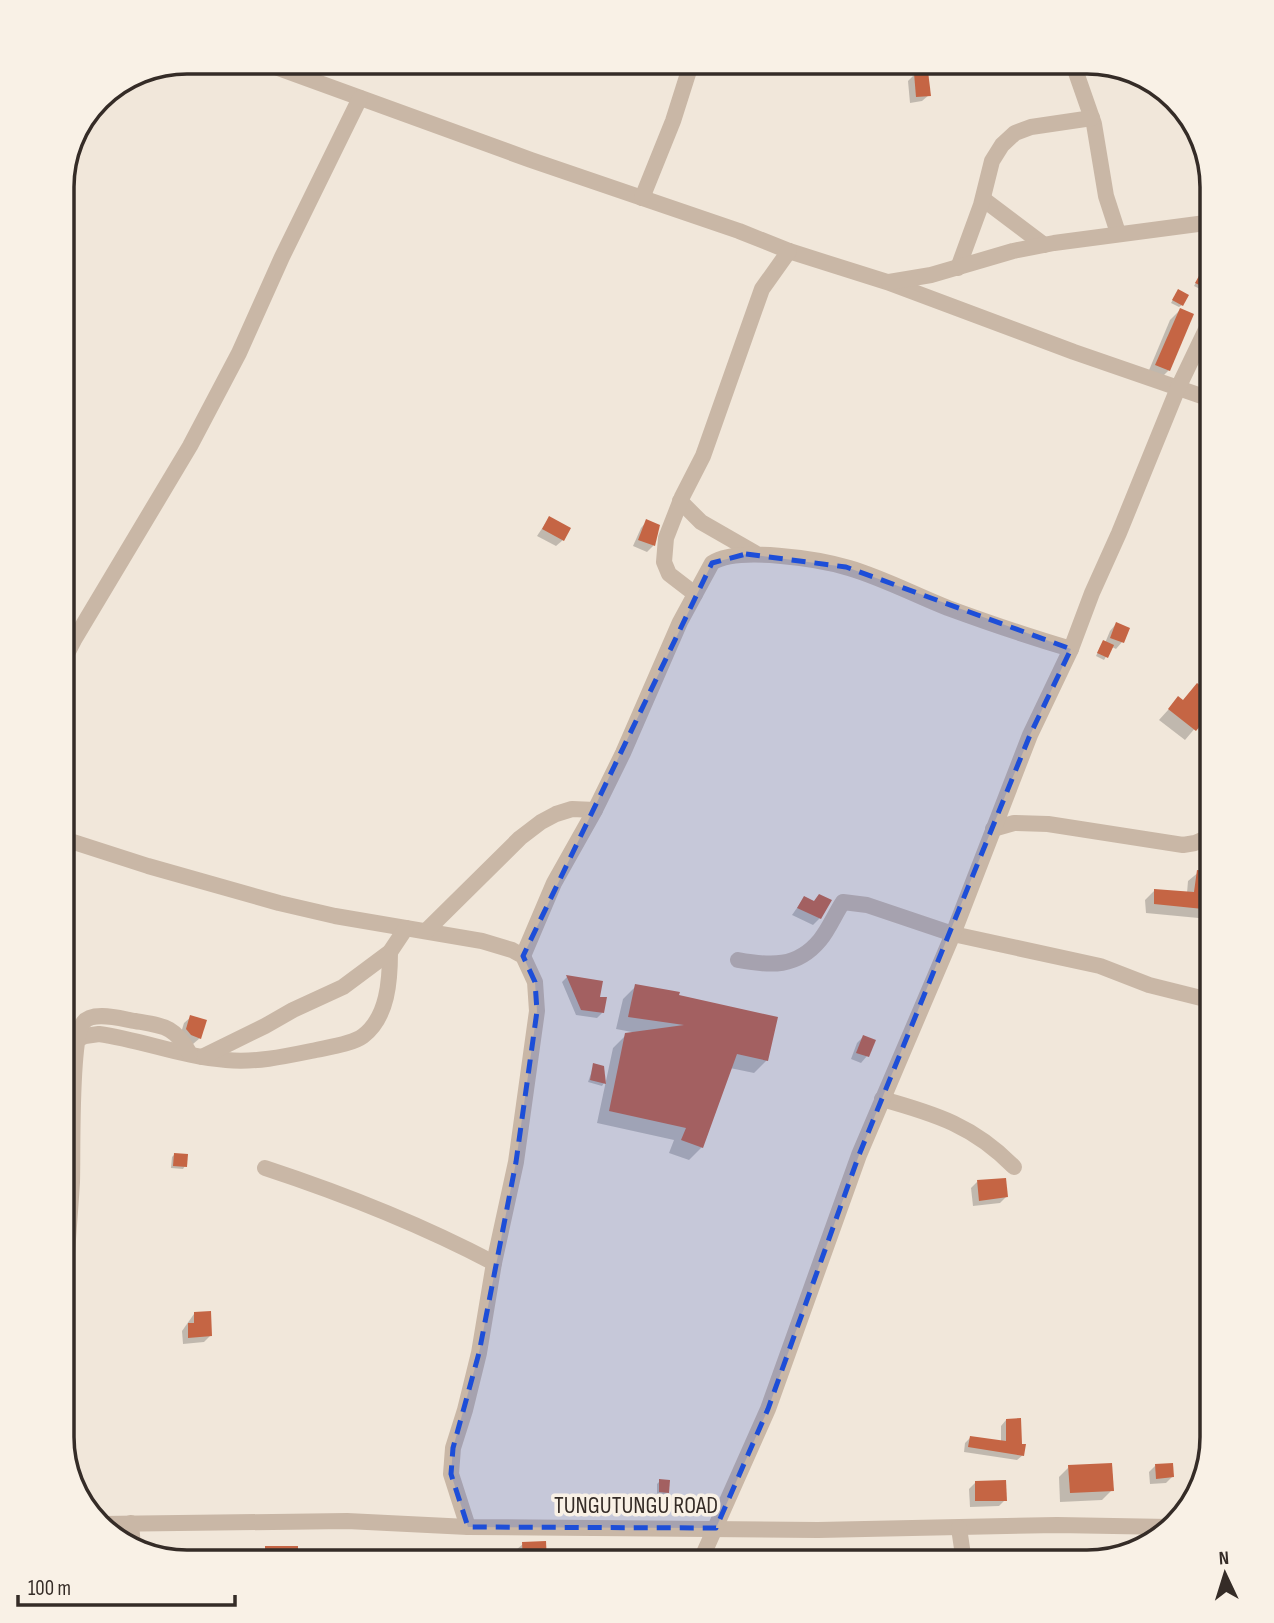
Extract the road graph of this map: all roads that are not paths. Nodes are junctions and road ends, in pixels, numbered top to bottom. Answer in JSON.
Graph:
{"nodes":[{"id":1,"x":305,"y":74,"type":"edge"},
{"id":2,"x":688,"y":74,"type":"edge"},
{"id":3,"x":1077,"y":74,"type":"edge"},
{"id":4,"x":360,"y":98,"type":"junction"},
{"id":5,"x":1092,"y":118,"type":"junction"},
{"id":6,"x":642,"y":198,"type":"junction"},
{"id":7,"x":983,"y":199,"type":"junction"},
{"id":8,"x":1200,"y":224,"type":"edge"},
{"id":9,"x":1118,"y":233,"type":"junction"},
{"id":10,"x":1044,"y":245,"type":"junction"},
{"id":11,"x":789,"y":251,"type":"junction"},
{"id":12,"x":958,"y":268,"type":"junction"},
{"id":13,"x":887,"y":282,"type":"junction"},
{"id":14,"x":1200,"y":342,"type":"edge"},
{"id":15,"x":1178,"y":388,"type":"junction"},
{"id":16,"x":1200,"y":396,"type":"edge"},
{"id":17,"x":680,"y":501,"type":"junction"},
{"id":18,"x":757,"y":554,"type":"junction"},
{"id":19,"x":695,"y":594,"type":"junction"},
{"id":20,"x":74,"y":640,"type":"edge"},
{"id":21,"x":1071,"y":649,"type":"junction"},
{"id":22,"x":595,"y":810,"type":"junction"},
{"id":23,"x":993,"y":829,"type":"junction"},
{"id":24,"x":1200,"y":841,"type":"edge"},
{"id":25,"x":74,"y":842,"type":"edge"},
{"id":26,"x":406,"y":928,"type":"junction"},
{"id":27,"x":426,"y":931,"type":"junction"},
{"id":28,"x":953,"y":934,"type":"junction"},
{"id":29,"x":390,"y":952,"type":"junction"},
{"id":30,"x":523,"y":956,"type":"junction"},
{"id":31,"x":738,"y":960,"type":"dead end"},
{"id":32,"x":1200,"y":998,"type":"edge"},
{"id":33,"x":78,"y":1039,"type":"junction"},
{"id":34,"x":74,"y":1041,"type":"edge"},
{"id":35,"x":196,"y":1056,"type":"junction"},
{"id":36,"x":882,"y":1099,"type":"junction"},
{"id":37,"x":74,"y":1120,"type":"edge"},
{"id":38,"x":1014,"y":1167,"type":"dead end"},
{"id":39,"x":265,"y":1168,"type":"dead end"},
{"id":40,"x":494,"y":1263,"type":"junction"},
{"id":41,"x":131,"y":1522,"type":"junction"},
{"id":42,"x":114,"y":1523,"type":"edge"},
{"id":43,"x":468,"y":1527,"type":"junction"},
{"id":44,"x":1155,"y":1527,"type":"edge"},
{"id":45,"x":716,"y":1528,"type":"junction"},
{"id":46,"x":958,"y":1528,"type":"junction"},
{"id":47,"x":131,"y":1535,"type":"edge"},
{"id":48,"x":706,"y":1550,"type":"edge"},
{"id":49,"x":962,"y":1550,"type":"edge"}],
"edges":[{"from":1,"to":4,"type":"street"},
{"from":2,"to":6,"type":"street"},
{"from":3,"to":5,"type":"street"},
{"from":4,"to":6,"type":"street"},
{"from":4,"to":20,"type":"street"},
{"from":5,"to":7,"type":"street"},
{"from":5,"to":9,"type":"street"},
{"from":6,"to":11,"type":"street"},
{"from":7,"to":10,"type":"street"},
{"from":7,"to":12,"type":"street"},
{"from":8,"to":9,"type":"street"},
{"from":9,"to":10,"type":"street"},
{"from":10,"to":12,"type":"street"},
{"from":11,"to":13,"type":"street"},
{"from":11,"to":17,"type":"street"},
{"from":12,"to":13,"type":"street"},
{"from":13,"to":15,"type":"street"},
{"from":14,"to":15,"type":"street"},
{"from":15,"to":16,"type":"street"},
{"from":15,"to":21,"type":"street"},
{"from":17,"to":18,"type":"street"},
{"from":17,"to":19,"type":"street"},
{"from":18,"to":19,"type":"street"},
{"from":18,"to":21,"type":"street"},
{"from":19,"to":22,"type":"street"},
{"from":21,"to":23,"type":"street"},
{"from":22,"to":27,"type":"street"},
{"from":22,"to":30,"type":"street"},
{"from":23,"to":24,"type":"street"},
{"from":23,"to":28,"type":"street"},
{"from":25,"to":26,"type":"street"},
{"from":26,"to":27,"type":"street"},
{"from":26,"to":29,"type":"street"},
{"from":27,"to":30,"type":"street"},
{"from":28,"to":31,"type":"street"},
{"from":28,"to":32,"type":"street"},
{"from":28,"to":36,"type":"street"},
{"from":29,"to":35,"type":"street"},
{"from":29,"to":35,"type":"street"},
{"from":30,"to":40,"type":"street"},
{"from":33,"to":34,"type":"street"},
{"from":33,"to":35,"type":"street"},
{"from":33,"to":37,"type":"street"},
{"from":36,"to":38,"type":"street"},
{"from":36,"to":45,"type":"street"},
{"from":39,"to":40,"type":"street"},
{"from":40,"to":43,"type":"street"},
{"from":41,"to":42,"type":"street","name":"TUNGUTUNGU ROAD"},
{"from":41,"to":43,"type":"street","name":"TUNGUTUNGU ROAD"},
{"from":41,"to":47,"type":"street"},
{"from":43,"to":45,"type":"street","name":"TUNGUTUNGU ROAD"},
{"from":44,"to":46,"type":"street","name":"TUNGUTUNGU ROAD"},
{"from":45,"to":46,"type":"street","name":"TUNGUTUNGU ROAD"},
{"from":45,"to":48,"type":"street"},
{"from":46,"to":49,"type":"street"}]}
